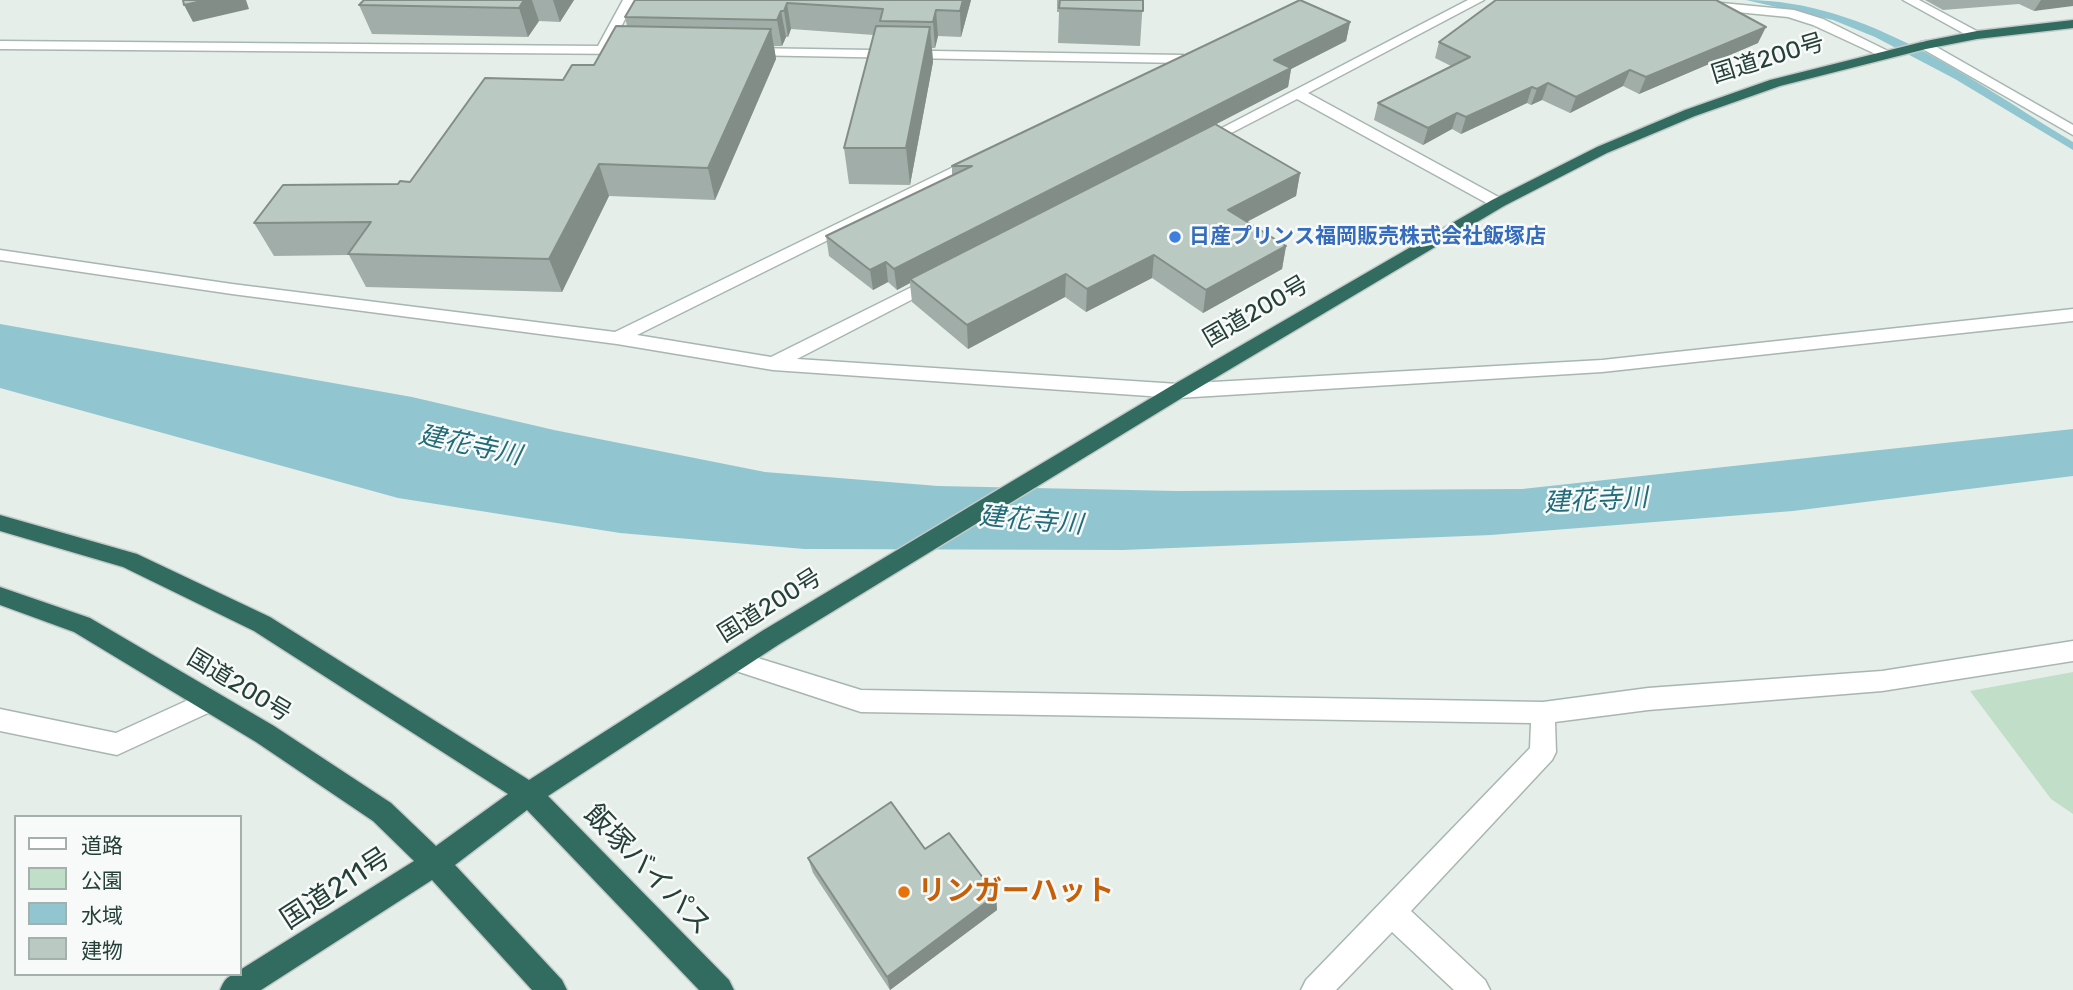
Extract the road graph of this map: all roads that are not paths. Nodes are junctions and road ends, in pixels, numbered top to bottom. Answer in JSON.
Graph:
{"nodes":[{"id":1,"x":629,"y":0,"type":"edge"},
{"id":2,"x":1478,"y":0,"type":"edge"},
{"id":3,"x":1909,"y":0,"type":"edge"},
{"id":4,"x":1691,"y":4,"type":"edge"},
{"id":5,"x":2073,"y":24,"type":"edge"},
{"id":6,"x":1977,"y":35,"type":"junction"},
{"id":7,"x":0,"y":44,"type":"edge"},
{"id":8,"x":1922,"y":46,"type":"junction"},
{"id":9,"x":602,"y":50,"type":"junction"},
{"id":10,"x":643,"y":50,"type":"edge"},
{"id":11,"x":726,"y":52,"type":"edge"},
{"id":12,"x":1892,"y":52,"type":"junction"},
{"id":13,"x":1146,"y":77,"type":"edge"},
{"id":14,"x":1297,"y":93,"type":"junction"},
{"id":15,"x":2073,"y":131,"type":"edge"},
{"id":16,"x":1187,"y":150,"type":"edge"},
{"id":17,"x":986,"y":156,"type":"edge"},
{"id":18,"x":1498,"y":202,"type":"junction"},
{"id":19,"x":0,"y":255,"type":"edge"},
{"id":20,"x":956,"y":269,"type":"edge"},
{"id":21,"x":2073,"y":315,"type":"edge"},
{"id":22,"x":617,"y":338,"type":"junction"},
{"id":23,"x":773,"y":364,"type":"junction"},
{"id":24,"x":1178,"y":391,"type":"junction"},
{"id":25,"x":0,"y":523,"type":"edge"},
{"id":26,"x":0,"y":596,"type":"edge"},
{"id":27,"x":2073,"y":651,"type":"edge"},
{"id":28,"x":734,"y":661,"type":"junction"},
{"id":29,"x":209,"y":701,"type":"junction"},
{"id":30,"x":1543,"y":713,"type":"junction"},
{"id":31,"x":0,"y":720,"type":"edge"},
{"id":32,"x":530,"y":794,"type":"junction"},
{"id":33,"x":435,"y":863,"type":"junction"},
{"id":34,"x":1391,"y":912,"type":"junction"},
{"id":35,"x":235,"y":990,"type":"edge"},
{"id":36,"x":552,"y":990,"type":"edge"},
{"id":37,"x":719,"y":990,"type":"edge"},
{"id":38,"x":1316,"y":990,"type":"edge"},
{"id":39,"x":1475,"y":990,"type":"edge"}],
"edges":[{"from":1,"to":9,"type":"street"},
{"from":2,"to":14,"type":"street"},
{"from":3,"to":6,"type":"street"},
{"from":4,"to":12,"type":"street"},
{"from":5,"to":6,"type":"highway","name":"国道200号"},
{"from":6,"to":8,"type":"highway","name":"国道200号"},
{"from":7,"to":9,"type":"street"},
{"from":8,"to":12,"type":"highway","name":"国道200号"},
{"from":8,"to":15,"type":"street"},
{"from":9,"to":10,"type":"street"},
{"from":11,"to":13,"type":"street"},
{"from":12,"to":18,"type":"highway","name":"国道200号"},
{"from":14,"to":16,"type":"street"},
{"from":14,"to":18,"type":"street"},
{"from":17,"to":22,"type":"street"},
{"from":18,"to":24,"type":"highway","name":"国道200号"},
{"from":19,"to":22,"type":"street"},
{"from":20,"to":23,"type":"street"},
{"from":21,"to":24,"type":"street"},
{"from":22,"to":23,"type":"street"},
{"from":23,"to":24,"type":"street"},
{"from":24,"to":28,"type":"highway","name":"国道200号"},
{"from":25,"to":32,"type":"highway"},
{"from":26,"to":29,"type":"highway","name":"国道200号"},
{"from":27,"to":30,"type":"street"},
{"from":28,"to":30,"type":"street"},
{"from":28,"to":32,"type":"highway","name":"国道200号"},
{"from":29,"to":31,"type":"street"},
{"from":29,"to":33,"type":"highway","name":"国道200号"},
{"from":30,"to":34,"type":"street"},
{"from":32,"to":33,"type":"highway","name":"国道200号"},
{"from":32,"to":37,"type":"highway","name":"飯塚バイパス"},
{"from":33,"to":35,"type":"highway","name":"国道211号"},
{"from":33,"to":36,"type":"highway"},
{"from":34,"to":38,"type":"street"},
{"from":34,"to":39,"type":"street"}]}
